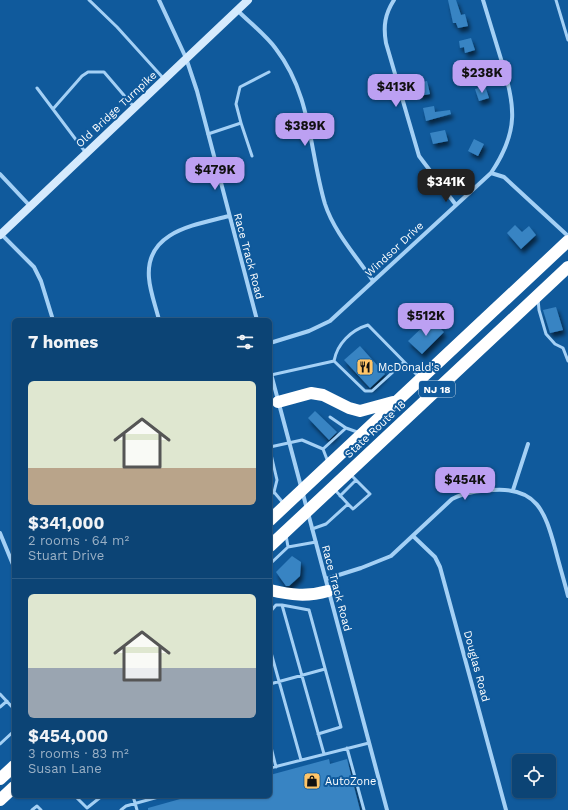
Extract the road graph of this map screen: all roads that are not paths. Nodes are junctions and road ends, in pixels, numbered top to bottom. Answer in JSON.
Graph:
{"nodes":[{"id":1,"x":89,"y":0,"type":"edge"},
{"id":2,"x":159,"y":0,"type":"edge"},
{"id":3,"x":248,"y":0,"type":"edge"},
{"id":4,"x":394,"y":0,"type":"edge"},
{"id":5,"x":483,"y":0,"type":"edge"},
{"id":6,"x":556,"y":0,"type":"edge"},
{"id":7,"x":237,"y":10,"type":"junction"},
{"id":8,"x":568,"y":40,"type":"edge"},
{"id":9,"x":186,"y":58,"type":"junction"},
{"id":10,"x":269,"y":72,"type":"dead end"},
{"id":11,"x":164,"y":79,"type":"junction"},
{"id":12,"x":37,"y":88,"type":"dead end"},
{"id":13,"x":134,"y":107,"type":"junction"},
{"id":14,"x":53,"y":109,"type":"junction"},
{"id":15,"x":241,"y":123,"type":"junction"},
{"id":16,"x":208,"y":134,"type":"junction"},
{"id":17,"x":86,"y":153,"type":"junction"},
{"id":18,"x":252,"y":156,"type":"dead end"},
{"id":19,"x":491,"y":173,"type":"junction"},
{"id":20,"x":0,"y":174,"type":"edge"},
{"id":21,"x":456,"y":205,"type":"junction"},
{"id":22,"x":30,"y":206,"type":"junction"},
{"id":23,"x":230,"y":216,"type":"junction"},
{"id":24,"x":0,"y":235,"type":"edge"},
{"id":25,"x":568,"y":236,"type":"edge"},
{"id":26,"x":568,"y":241,"type":"edge"},
{"id":27,"x":567,"y":268,"type":"edge"},
{"id":28,"x":373,"y":281,"type":"junction"},
{"id":29,"x":538,"y":295,"type":"junction"},
{"id":30,"x":52,"y":318,"type":"edge"},
{"id":31,"x":159,"y":318,"type":"edge"},
{"id":32,"x":256,"y":318,"type":"edge"},
{"id":33,"x":272,"y":342,"type":"edge"},
{"id":34,"x":334,"y":361,"type":"junction"},
{"id":35,"x":568,"y":361,"type":"edge"},
{"id":36,"x":404,"y":362,"type":"junction"},
{"id":37,"x":272,"y":375,"type":"edge"},
{"id":38,"x":272,"y":379,"type":"edge"},
{"id":39,"x":420,"y":379,"type":"junction"},
{"id":40,"x":278,"y":402,"type":"junction"},
{"id":41,"x":394,"y":402,"type":"junction"},
{"id":42,"x":330,"y":417,"type":"dead end"},
{"id":43,"x":346,"y":428,"type":"junction"},
{"id":44,"x":362,"y":433,"type":"junction"},
{"id":45,"x":289,"y":442,"type":"junction"},
{"id":46,"x":528,"y":444,"type":"dead end"},
{"id":47,"x":272,"y":446,"type":"edge"},
{"id":48,"x":323,"y":450,"type":"junction"},
{"id":49,"x":272,"y":459,"type":"edge"},
{"id":50,"x":329,"y":464,"type":"junction"},
{"id":51,"x":352,"y":476,"type":"junction"},
{"id":52,"x":513,"y":490,"type":"junction"},
{"id":53,"x":301,"y":491,"type":"junction"},
{"id":54,"x":274,"y":492,"type":"joint"},
{"id":55,"x":336,"y":492,"type":"junction"},
{"id":56,"x":348,"y":504,"type":"junction"},
{"id":57,"x":285,"y":506,"type":"junction"},
{"id":58,"x":307,"y":511,"type":"junction"},
{"id":59,"x":272,"y":518,"type":"edge"},
{"id":60,"x":312,"y":530,"type":"junction"},
{"id":61,"x":286,"y":531,"type":"junction"},
{"id":62,"x":0,"y":532,"type":"edge"},
{"id":63,"x":413,"y":536,"type":"junction"},
{"id":64,"x":316,"y":542,"type":"junction"},
{"id":65,"x":272,"y":544,"type":"edge"},
{"id":66,"x":288,"y":547,"type":"junction"},
{"id":67,"x":12,"y":562,"type":"edge"},
{"id":68,"x":272,"y":562,"type":"edge"},
{"id":69,"x":326,"y":579,"type":"junction"},
{"id":70,"x":272,"y":590,"type":"edge"},
{"id":71,"x":328,"y":591,"type":"junction"},
{"id":72,"x":568,"y":596,"type":"edge"},
{"id":73,"x":282,"y":605,"type":"junction"},
{"id":74,"x":272,"y":610,"type":"edge"},
{"id":75,"x":272,"y":656,"type":"edge"},
{"id":76,"x":325,"y":669,"type":"junction"},
{"id":77,"x":302,"y":675,"type":"junction"},
{"id":78,"x":279,"y":682,"type":"junction"},
{"id":79,"x":272,"y":684,"type":"edge"},
{"id":80,"x":0,"y":694,"type":"edge"},
{"id":81,"x":7,"y":701,"type":"junction"},
{"id":82,"x":0,"y":707,"type":"edge"},
{"id":83,"x":12,"y":707,"type":"edge"},
{"id":84,"x":12,"y":733,"type":"edge"},
{"id":85,"x":318,"y":734,"type":"junction"},
{"id":86,"x":369,"y":743,"type":"junction"},
{"id":87,"x":0,"y":744,"type":"edge"},
{"id":88,"x":347,"y":748,"type":"junction"},
{"id":89,"x":272,"y":751,"type":"edge"},
{"id":90,"x":324,"y":754,"type":"junction"},
{"id":91,"x":301,"y":760,"type":"junction"},
{"id":92,"x":276,"y":766,"type":"junction"},
{"id":93,"x":272,"y":767,"type":"edge"},
{"id":94,"x":12,"y":768,"type":"edge"},
{"id":95,"x":1,"y":776,"type":"edge"},
{"id":96,"x":12,"y":789,"type":"edge"},
{"id":97,"x":78,"y":798,"type":"edge"},
{"id":98,"x":100,"y":798,"type":"edge"},
{"id":99,"x":134,"y":798,"type":"edge"},
{"id":100,"x":153,"y":798,"type":"edge"},
{"id":101,"x":0,"y":800,"type":"edge"},
{"id":102,"x":135,"y":803,"type":"junction"},
{"id":103,"x":32,"y":810,"type":"edge"},
{"id":104,"x":41,"y":810,"type":"edge"},
{"id":105,"x":121,"y":810,"type":"edge"},
{"id":106,"x":137,"y":810,"type":"edge"},
{"id":107,"x":364,"y":810,"type":"edge"},
{"id":108,"x":387,"y":810,"type":"edge"},
{"id":109,"x":506,"y":810,"type":"edge"}],
"edges":[{"from":1,"to":11,"type":"lane"},
{"from":2,"to":9,"type":"street","name":"Race Track Road"},
{"from":3,"to":7,"type":"street","name":"Old Bridge Turnpike"},
{"from":4,"to":21,"type":"street"},
{"from":5,"to":19,"type":"street","name":"Windsor Drive"},
{"from":6,"to":8,"type":"lane"},
{"from":7,"to":9,"type":"street","name":"Old Bridge Turnpike"},
{"from":7,"to":28,"type":"street"},
{"from":9,"to":11,"type":"street","name":"Old Bridge Turnpike"},
{"from":9,"to":16,"type":"street","name":"Race Track Road"},
{"from":10,"to":15,"type":"lane"},
{"from":11,"to":13,"type":"street","name":"Old Bridge Turnpike"},
{"from":12,"to":14,"type":"lane"},
{"from":13,"to":14,"type":"lane"},
{"from":13,"to":17,"type":"street","name":"Old Bridge Turnpike"},
{"from":14,"to":17,"type":"lane"},
{"from":15,"to":16,"type":"lane"},
{"from":15,"to":18,"type":"lane"},
{"from":16,"to":23,"type":"street","name":"Race Track Road"},
{"from":17,"to":22,"type":"street","name":"Old Bridge Turnpike"},
{"from":19,"to":21,"type":"street","name":"Windsor Drive"},
{"from":19,"to":25,"type":"street"},
{"from":20,"to":22,"type":"street"},
{"from":21,"to":28,"type":"street","name":"Windsor Drive"},
{"from":22,"to":24,"type":"street","name":"Old Bridge Turnpike"},
{"from":23,"to":31,"type":"street"},
{"from":23,"to":32,"type":"street","name":"Race Track Road"},
{"from":24,"to":30,"type":"street"},
{"from":26,"to":39,"type":"highway","name":"State Route 18","number":"NJ 18"},
{"from":27,"to":29,"type":"highway","name":"State Route 18","number":"NJ 18"},
{"from":28,"to":33,"type":"street","name":"Windsor Drive"},
{"from":29,"to":35,"type":"lane"},
{"from":29,"to":51,"type":"highway","name":"State Route 18","number":"NJ 18"},
{"from":34,"to":36,"type":"lane"},
{"from":34,"to":36,"type":"lane"},
{"from":34,"to":37,"type":"lane"},
{"from":36,"to":39,"type":"lane"},
{"from":38,"to":40,"type":"street","name":"Race Track Road"},
{"from":39,"to":41,"type":"highway","name":"State Route 18","number":"NJ 18"},
{"from":40,"to":41,"type":"highway"},
{"from":40,"to":45,"type":"street","name":"Race Track Road"},
{"from":41,"to":44,"type":"highway","name":"State Route 18","number":"NJ 18"},
{"from":42,"to":43,"type":"lane"},
{"from":43,"to":44,"type":"lane"},
{"from":43,"to":48,"type":"lane"},
{"from":44,"to":50,"type":"highway","name":"State Route 18","number":"NJ 18"},
{"from":45,"to":47,"type":"lane"},
{"from":45,"to":48,"type":"lane"},
{"from":45,"to":53,"type":"street","name":"Race Track Road"},
{"from":46,"to":52,"type":"street"},
{"from":48,"to":50,"type":"lane"},
{"from":49,"to":54,"type":"lane"},
{"from":50,"to":53,"type":"highway","name":"State Route 18","number":"NJ 18"},
{"from":51,"to":55,"type":"highway","name":"State Route 18","number":"NJ 18"},
{"from":51,"to":56,"type":"lane"},
{"from":52,"to":63,"type":"street"},
{"from":52,"to":72,"type":"street"},
{"from":53,"to":57,"type":"highway","name":"State Route 18","number":"NJ 18"},
{"from":53,"to":58,"type":"street","name":"Race Track Road"},
{"from":54,"to":57,"type":"lane"},
{"from":55,"to":56,"type":"lane"},
{"from":55,"to":58,"type":"highway","name":"State Route 18","number":"NJ 18"},
{"from":56,"to":60,"type":"lane"},
{"from":57,"to":59,"type":"highway","name":"State Route 18","number":"NJ 18"},
{"from":58,"to":60,"type":"street","name":"Race Track Road"},
{"from":58,"to":61,"type":"highway","name":"State Route 18","number":"NJ 18"},
{"from":60,"to":64,"type":"street","name":"Race Track Road"},
{"from":61,"to":65,"type":"highway","name":"State Route 18","number":"NJ 18"},
{"from":61,"to":66,"type":"lane"},
{"from":62,"to":67,"type":"street"},
{"from":63,"to":69,"type":"street"},
{"from":63,"to":109,"type":"street","name":"Douglas Road"},
{"from":64,"to":66,"type":"lane"},
{"from":64,"to":69,"type":"street","name":"Race Track Road"},
{"from":66,"to":68,"type":"lane"},
{"from":69,"to":71,"type":"street","name":"Race Track Road"},
{"from":70,"to":71,"type":"highway"},
{"from":71,"to":86,"type":"street","name":"Race Track Road"},
{"from":73,"to":74,"type":"lane"},
{"from":73,"to":76,"type":"lane"},
{"from":73,"to":77,"type":"lane"},
{"from":75,"to":78,"type":"lane"},
{"from":76,"to":77,"type":"lane"},
{"from":76,"to":85,"type":"lane"},
{"from":77,"to":78,"type":"lane"},
{"from":77,"to":85,"type":"lane"},
{"from":78,"to":79,"type":"lane"},
{"from":78,"to":91,"type":"lane"},
{"from":80,"to":81,"type":"lane"},
{"from":81,"to":82,"type":"lane"},
{"from":81,"to":83,"type":"lane"},
{"from":84,"to":87,"type":"lane"},
{"from":85,"to":90,"type":"lane"},
{"from":86,"to":88,"type":"lane"},
{"from":86,"to":108,"type":"street","name":"Race Track Road"},
{"from":88,"to":90,"type":"lane"},
{"from":88,"to":107,"type":"lane"},
{"from":89,"to":92,"type":"lane"},
{"from":90,"to":91,"type":"lane"},
{"from":91,"to":92,"type":"lane"},
{"from":92,"to":93,"type":"lane"},
{"from":94,"to":95,"type":"highway"},
{"from":96,"to":101,"type":"highway"},
{"from":97,"to":98,"type":"lane"},
{"from":99,"to":102,"type":"lane"},
{"from":100,"to":102,"type":"lane"},
{"from":102,"to":105,"type":"lane"},
{"from":102,"to":106,"type":"lane"},
{"from":103,"to":104,"type":"lane"}]}
